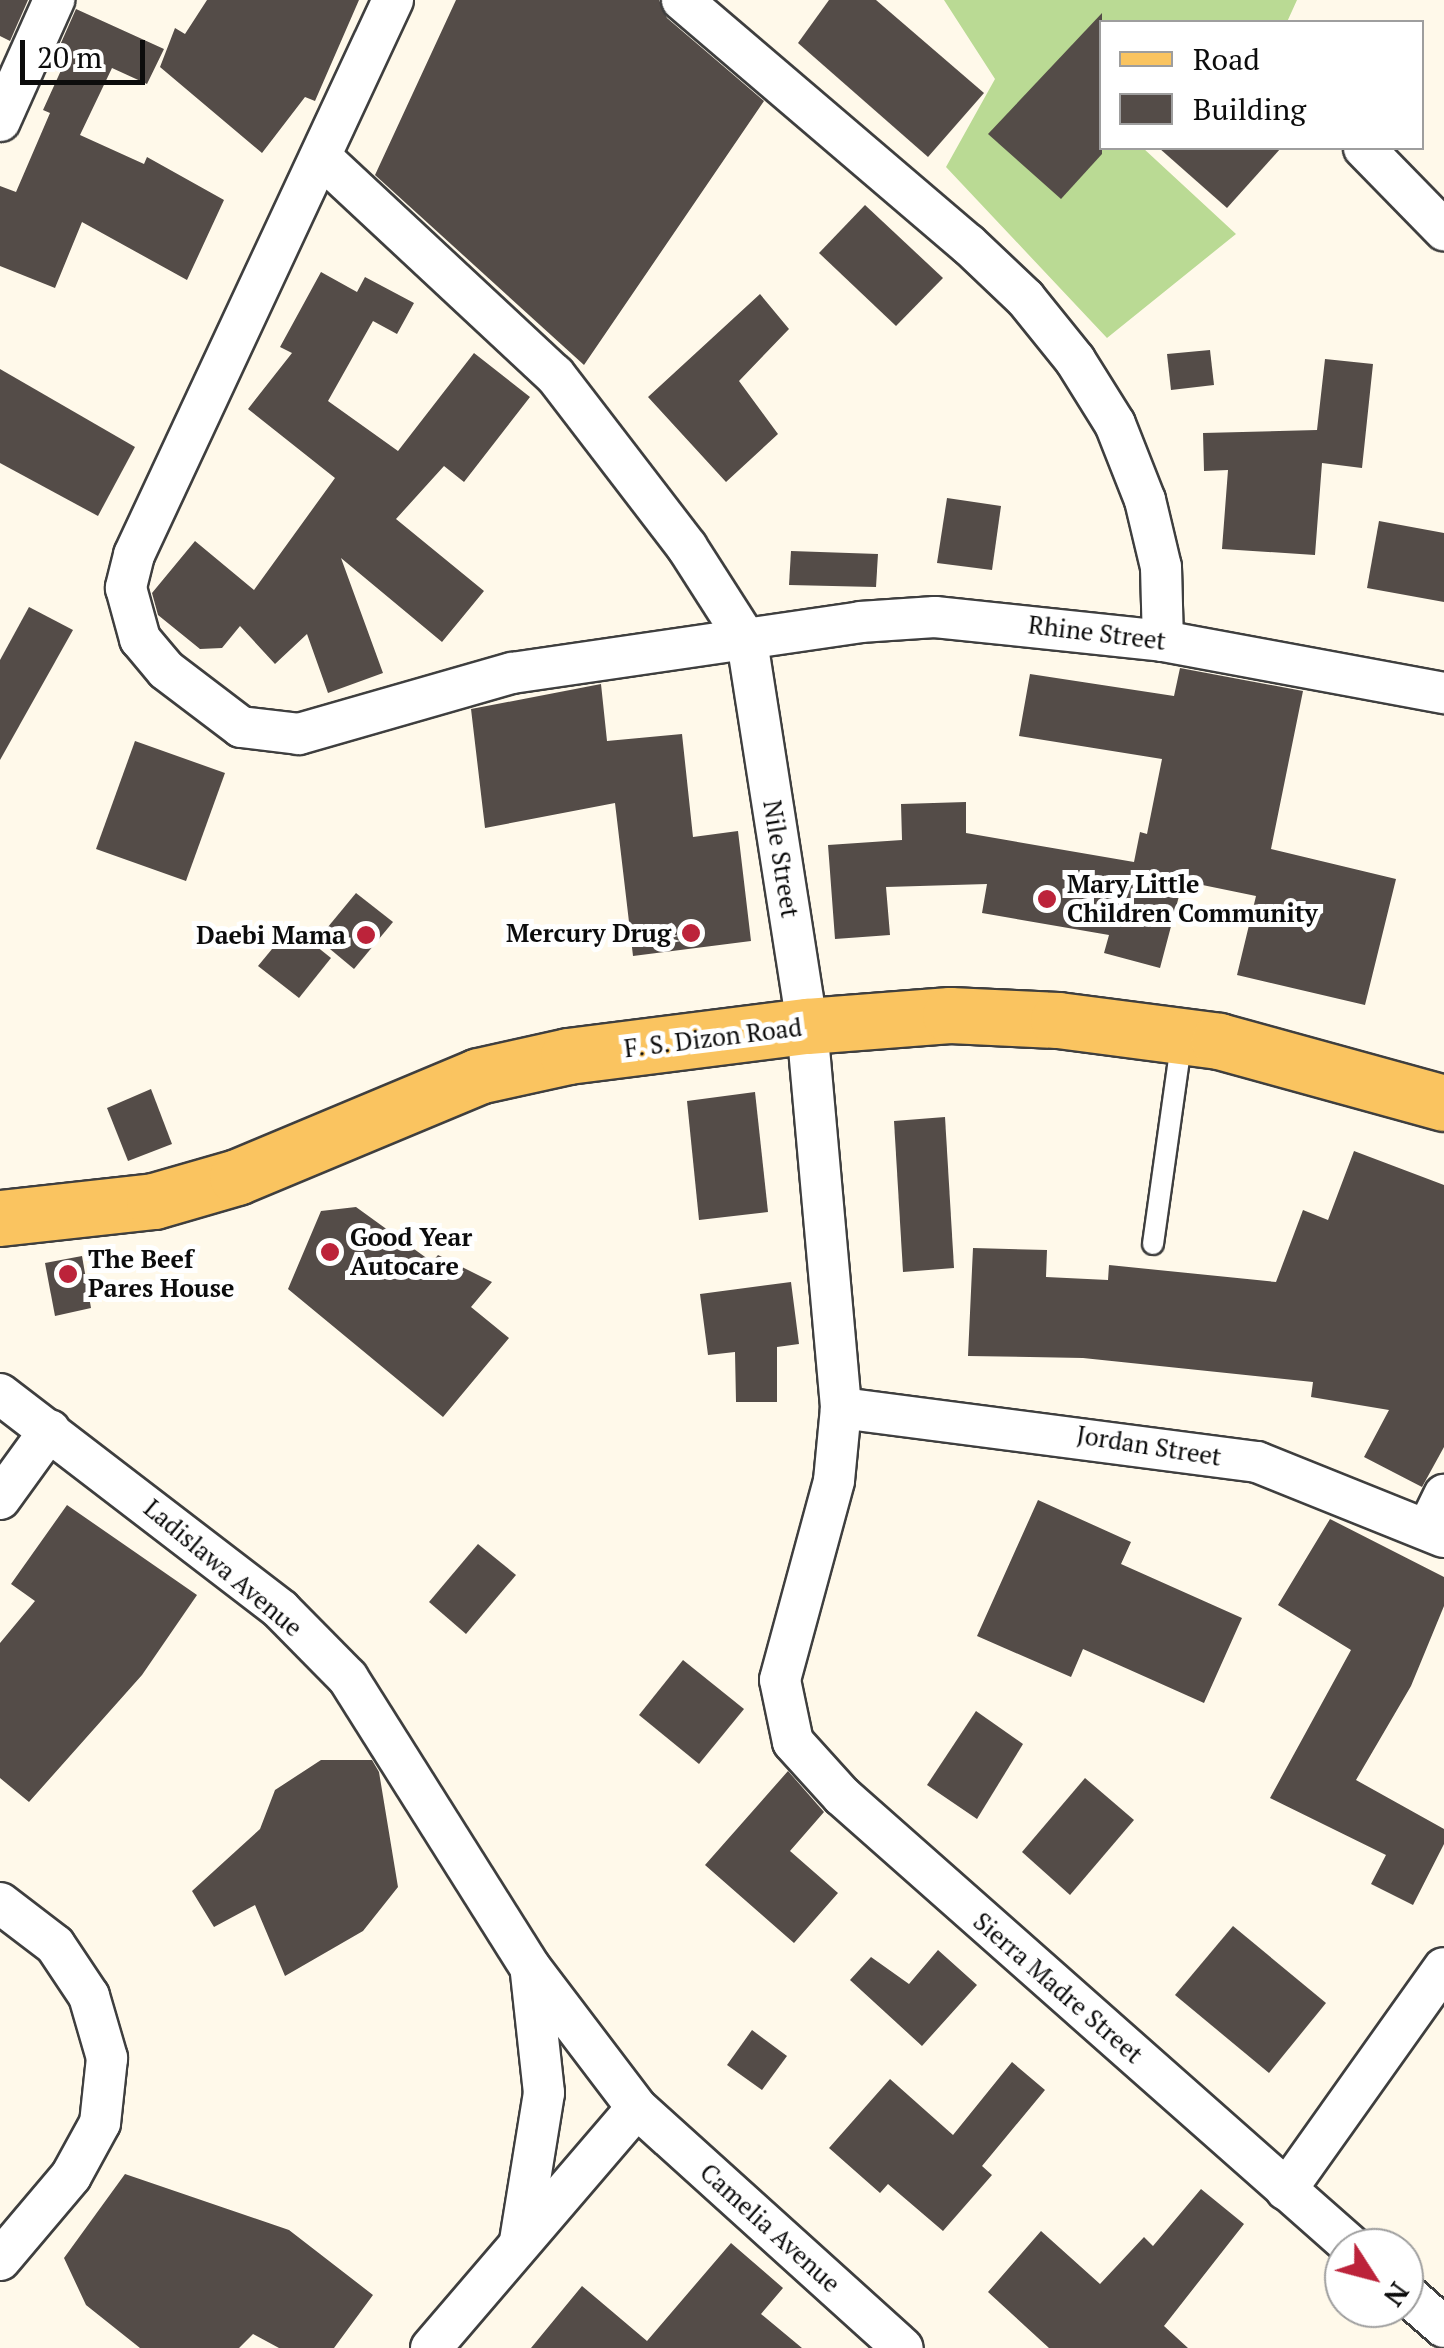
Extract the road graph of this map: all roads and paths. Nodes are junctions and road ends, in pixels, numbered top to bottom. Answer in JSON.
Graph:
{"nodes":[{"id":1,"x":54,"y":0,"type":"edge"},
{"id":2,"x":393,"y":0,"type":"edge"},
{"id":3,"x":682,"y":0,"type":"edge"},
{"id":4,"x":0,"y":121,"type":"edge"},
{"id":5,"x":1366,"y":150,"type":"edge"},
{"id":6,"x":323,"y":159,"type":"junction"},
{"id":7,"x":1444,"y":230,"type":"edge"},
{"id":8,"x":747,"y":641,"type":"junction"},
{"id":9,"x":1163,"y":641,"type":"junction"},
{"id":10,"x":1444,"y":693,"type":"edge"},
{"id":11,"x":808,"y":1026,"type":"junction"},
{"id":12,"x":1182,"y":1036,"type":"junction"},
{"id":13,"x":1444,"y":1103,"type":"edge"},
{"id":14,"x":0,"y":1218,"type":"edge"},
{"id":15,"x":1153,"y":1244,"type":"dead end"},
{"id":16,"x":4,"y":1389,"type":"edge"},
{"id":17,"x":841,"y":1408,"type":"junction"},
{"id":18,"x":50,"y":1430,"type":"junction"},
{"id":19,"x":0,"y":1500,"type":"edge"},
{"id":20,"x":1439,"y":1520,"type":"edge"},
{"id":21,"x":782,"y":1713,"type":"joint"},
{"id":22,"x":0,"y":1903,"type":"edge"},
{"id":23,"x":530,"y":1966,"type":"junction"},
{"id":24,"x":1444,"y":1968,"type":"edge"},
{"id":25,"x":637,"y":2108,"type":"junction"},
{"id":26,"x":1286,"y":2190,"type":"junction"},
{"id":27,"x":1330,"y":2228,"type":"edge"},
{"id":28,"x":519,"y":2246,"type":"junction"},
{"id":29,"x":0,"y":2260,"type":"edge"},
{"id":30,"x":1424,"y":2310,"type":"edge"},
{"id":31,"x":1444,"y":2327,"type":"edge"},
{"id":32,"x":431,"y":2348,"type":"edge"},
{"id":33,"x":903,"y":2348,"type":"edge"}],
"edges":[{"from":1,"to":4,"type":"street"},
{"from":2,"to":6,"type":"street","name":"Rhine Street"},
{"from":3,"to":9,"type":"street"},
{"from":5,"to":7,"type":"street"},
{"from":6,"to":8,"type":"street","name":"Nile Street"},
{"from":6,"to":8,"type":"street","name":"Rhine Street"},
{"from":8,"to":9,"type":"street","name":"Rhine Street"},
{"from":8,"to":11,"type":"street","name":"Nile Street"},
{"from":9,"to":10,"type":"street","name":"Rhine Street"},
{"from":11,"to":12,"type":"main road","name":"F. S. Dizon Road"},
{"from":11,"to":14,"type":"main road","name":"F. S. Dizon Road"},
{"from":11,"to":17,"type":"street","name":"Nile Street"},
{"from":12,"to":13,"type":"main road","name":"F. S. Dizon Road"},
{"from":12,"to":15,"type":"lane"},
{"from":16,"to":18,"type":"street","name":"Ladislawa Avenue"},
{"from":17,"to":20,"type":"street","name":"Jordan Street"},
{"from":17,"to":21,"type":"street","name":"Nile Street"},
{"from":18,"to":19,"type":"street"},
{"from":18,"to":23,"type":"street","name":"Ladislawa Avenue"},
{"from":21,"to":26,"type":"street","name":"Sierra Madre Street"},
{"from":22,"to":29,"type":"street"},
{"from":23,"to":25,"type":"street","name":"Ladislawa Avenue"},
{"from":23,"to":28,"type":"street","name":"Ladislawa Avenue"},
{"from":24,"to":26,"type":"street"},
{"from":25,"to":28,"type":"street"},
{"from":25,"to":33,"type":"street","name":"Camelia Avenue"},
{"from":26,"to":27,"type":"street","name":"Sierra Madre Street"},
{"from":28,"to":32,"type":"street"},
{"from":30,"to":31,"type":"street"}]}
